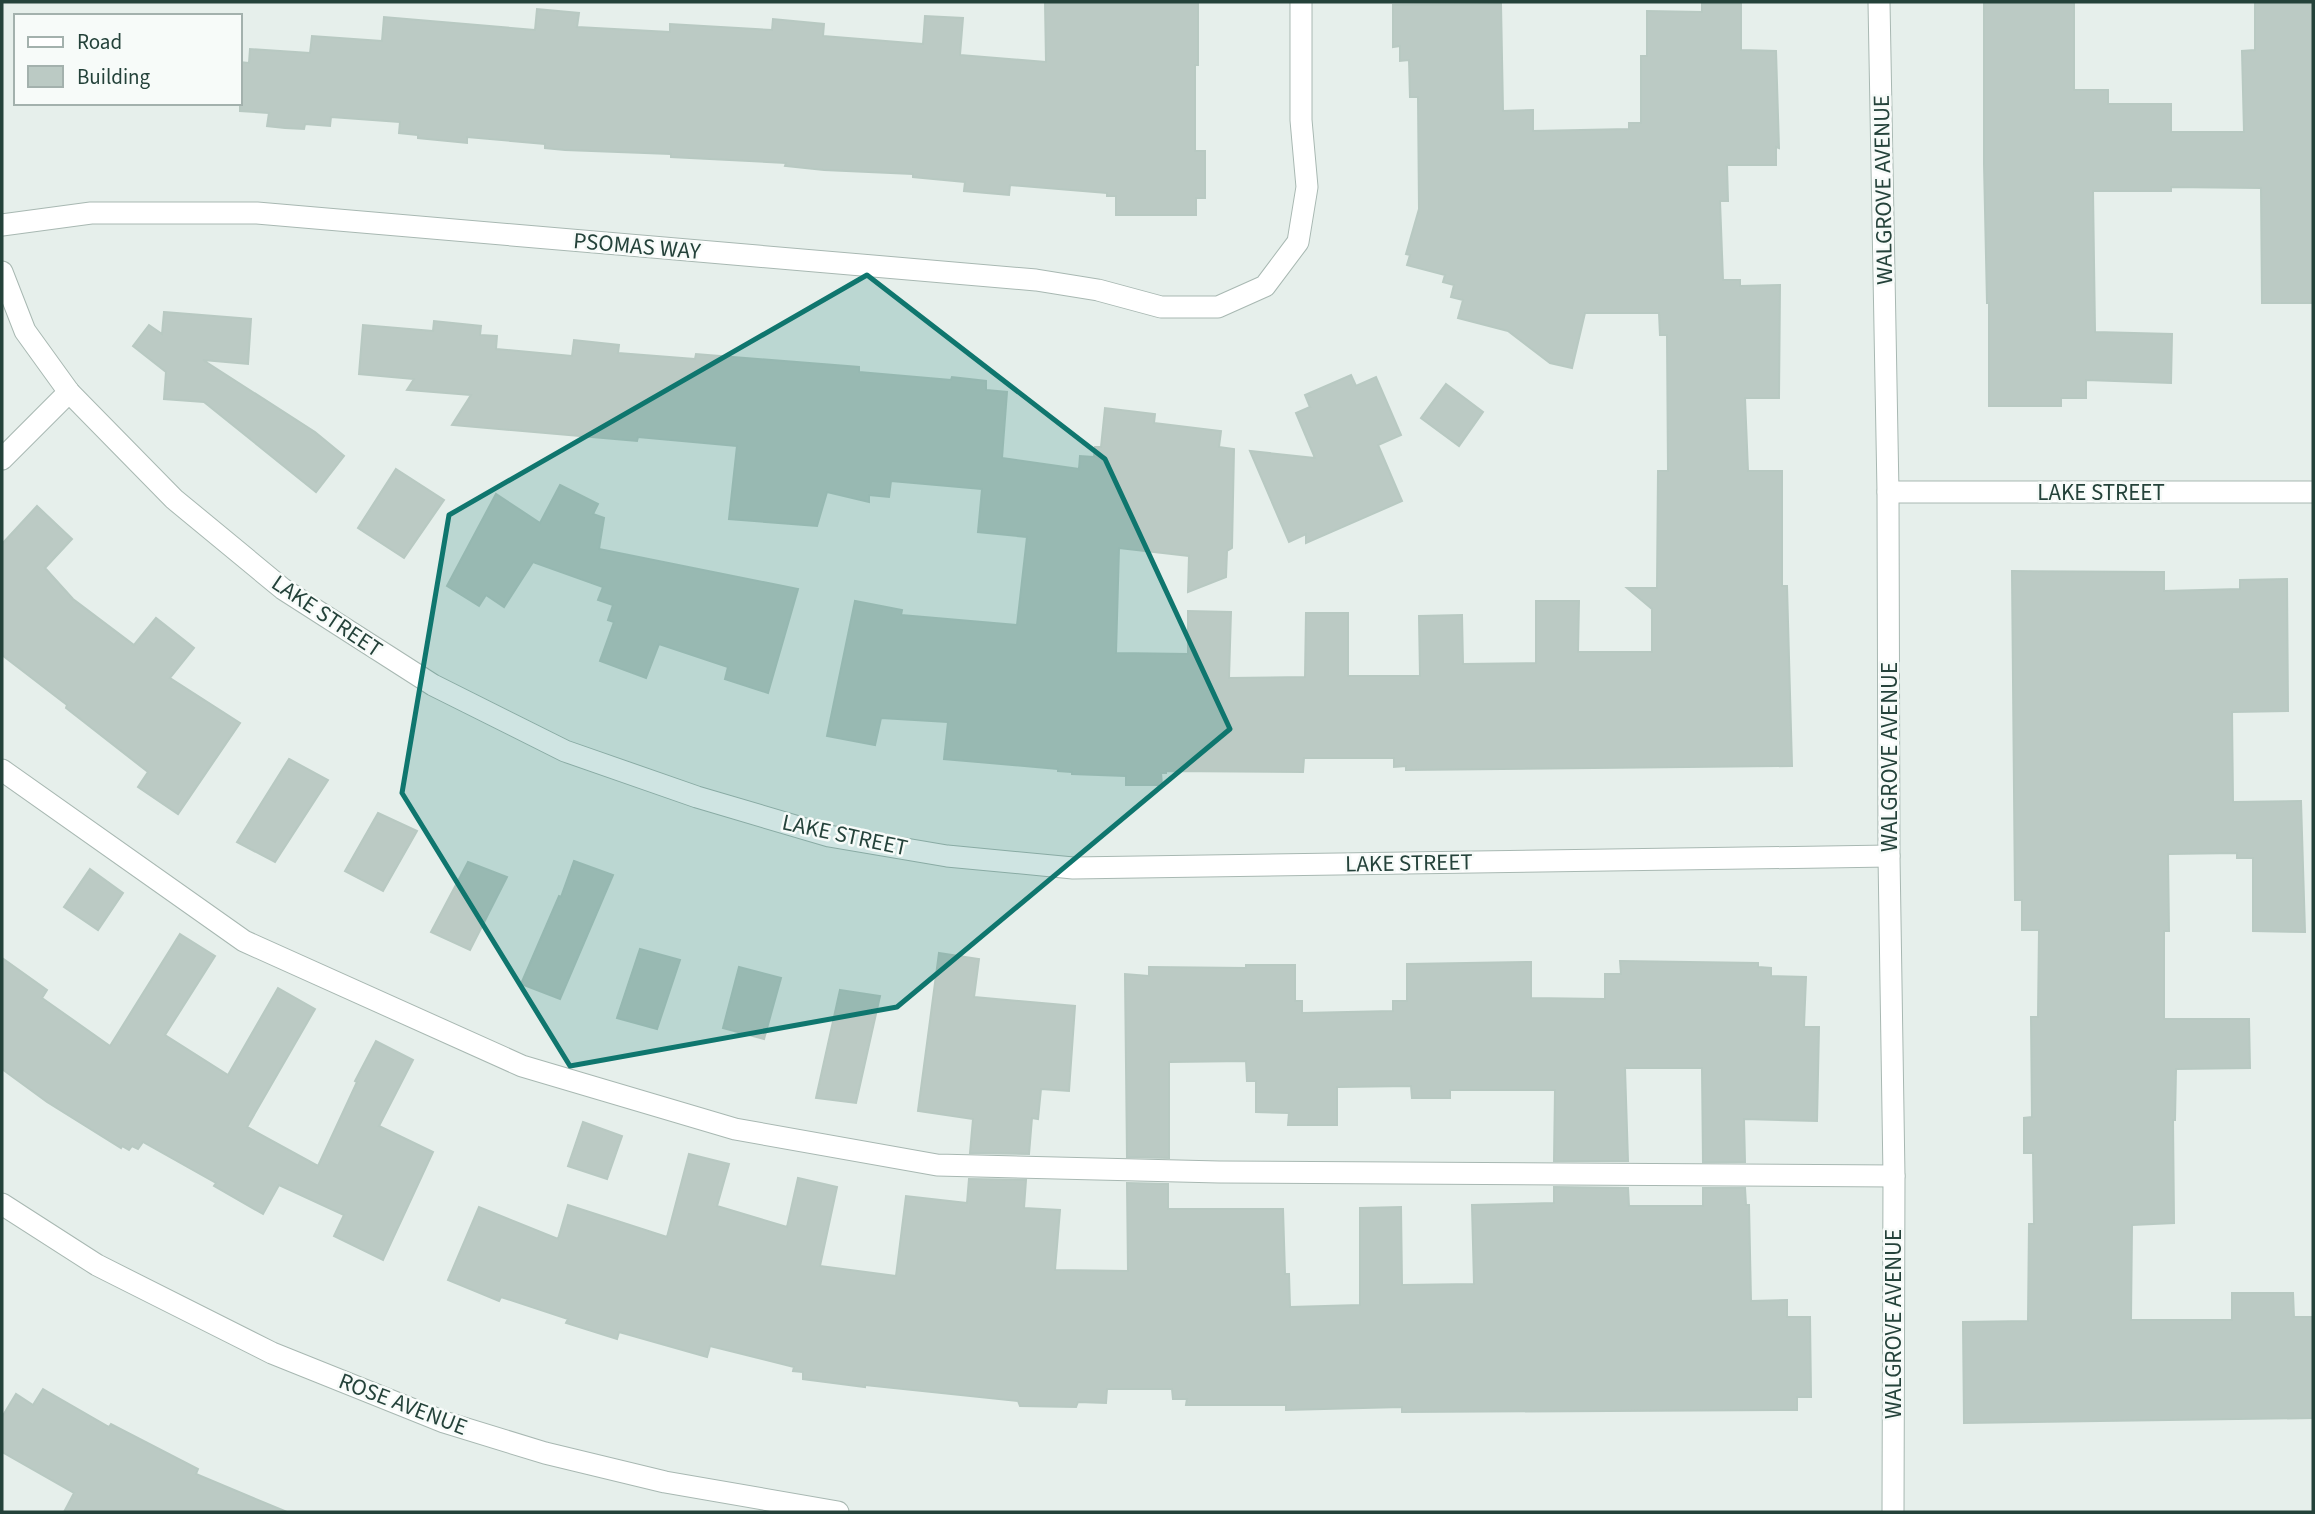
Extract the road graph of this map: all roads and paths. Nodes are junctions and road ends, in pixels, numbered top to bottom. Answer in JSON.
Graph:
{"nodes":[{"id":1,"x":1301,"y":2,"type":"edge"},
{"id":2,"x":1879,"y":2,"type":"edge"},
{"id":3,"x":2,"y":225,"type":"edge"},
{"id":4,"x":2,"y":272,"type":"edge"},
{"id":5,"x":69,"y":392,"type":"junction"},
{"id":6,"x":2,"y":458,"type":"edge"},
{"id":7,"x":1888,"y":492,"type":"junction"},
{"id":8,"x":2313,"y":492,"type":"edge"},
{"id":9,"x":2,"y":771,"type":"edge"},
{"id":10,"x":1889,"y":856,"type":"junction"},
{"id":11,"x":1894,"y":1176,"type":"junction"},
{"id":12,"x":2,"y":1204,"type":"edge"},
{"id":13,"x":838,"y":1512,"type":"edge"},
{"id":14,"x":1894,"y":1512,"type":"edge"}],
"edges":[{"from":1,"to":3,"type":"street","name":"PSOMAS WAY"},
{"from":2,"to":7,"type":"street","name":"WALGROVE AVENUE"},
{"from":4,"to":5,"type":"street","name":"LAKE STREET"},
{"from":5,"to":6,"type":"street"},
{"from":5,"to":10,"type":"street","name":"LAKE STREET"},
{"from":7,"to":8,"type":"street","name":"LAKE STREET"},
{"from":7,"to":10,"type":"street","name":"WALGROVE AVENUE"},
{"from":9,"to":11,"type":"street"},
{"from":10,"to":11,"type":"street","name":"WALGROVE AVENUE"},
{"from":11,"to":14,"type":"street","name":"WALGROVE AVENUE"},
{"from":12,"to":13,"type":"street","name":"ROSE AVENUE"}]}
